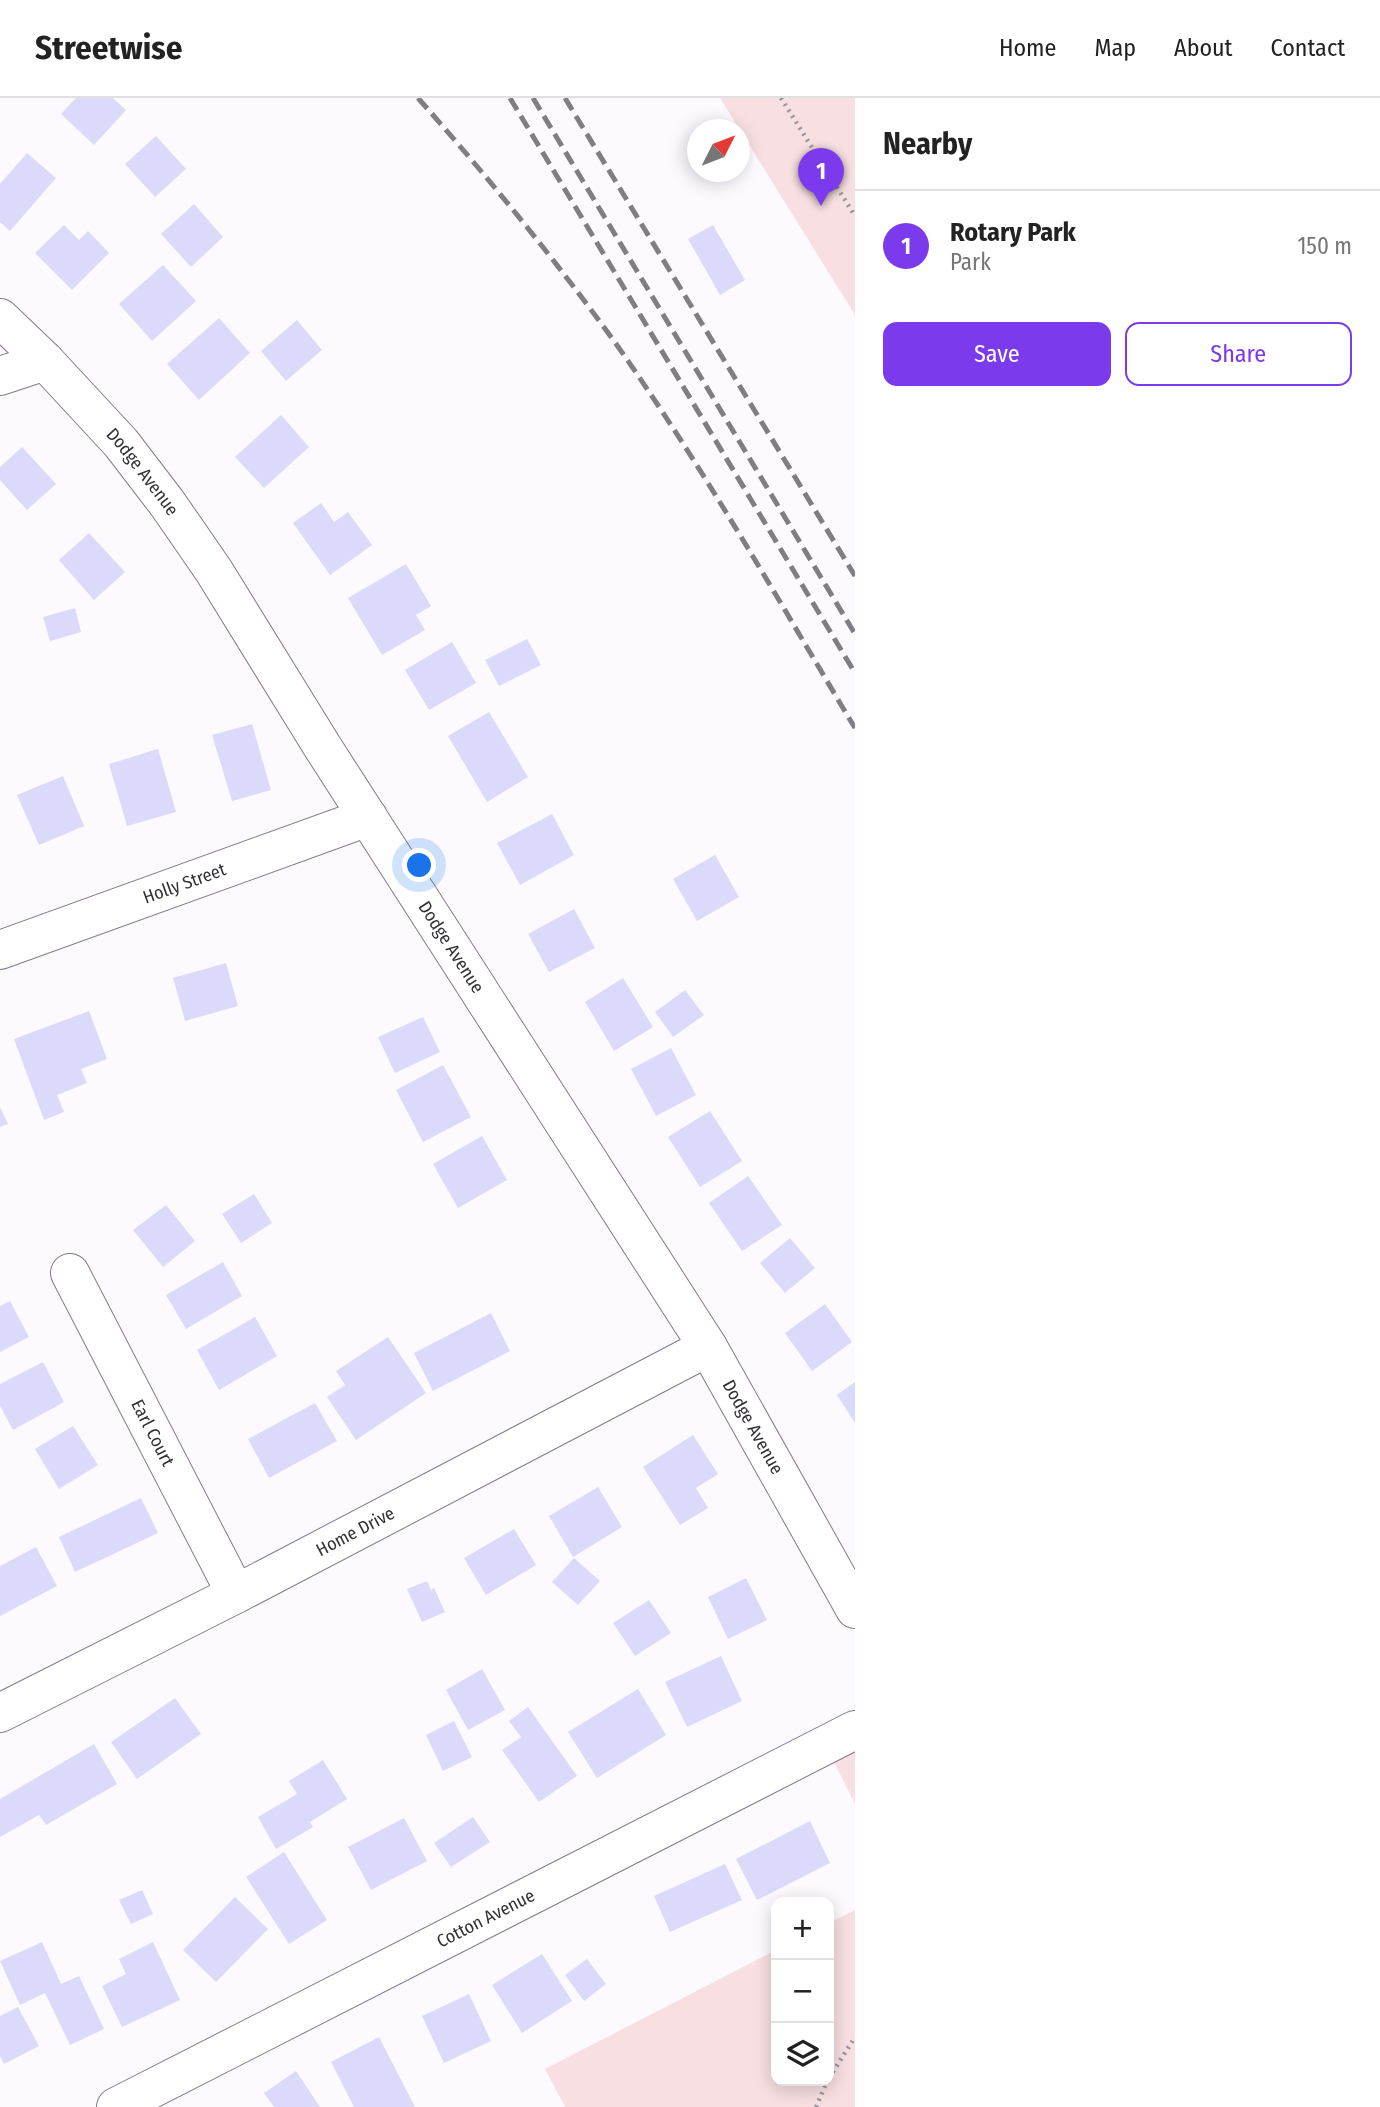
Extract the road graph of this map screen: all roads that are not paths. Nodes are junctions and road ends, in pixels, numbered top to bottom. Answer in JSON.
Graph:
{"nodes":[{"id":1,"x":0,"y":318,"type":"edge"},
{"id":2,"x":45,"y":361,"type":"junction"},
{"id":3,"x":0,"y":376,"type":"edge"},
{"id":4,"x":368,"y":817,"type":"junction"},
{"id":5,"x":0,"y":950,"type":"edge"},
{"id":6,"x":70,"y":1273,"type":"dead end"},
{"id":7,"x":708,"y":1347,"type":"junction"},
{"id":8,"x":236,"y":1594,"type":"junction"},
{"id":9,"x":855,"y":1609,"type":"edge"},
{"id":10,"x":0,"y":1713,"type":"edge"},
{"id":11,"x":855,"y":1730,"type":"edge"},
{"id":12,"x":116,"y":2107,"type":"edge"}],
"edges":[{"from":1,"to":2,"type":"street","name":"Dodge Avenue"},
{"from":2,"to":3,"type":"street"},
{"from":2,"to":4,"type":"street","name":"Dodge Avenue"},
{"from":4,"to":5,"type":"street","name":"Holly Street"},
{"from":4,"to":7,"type":"street","name":"Dodge Avenue"},
{"from":6,"to":8,"type":"street","name":"Earl Court"},
{"from":7,"to":8,"type":"street","name":"Home Drive"},
{"from":7,"to":9,"type":"street","name":"Dodge Avenue"},
{"from":8,"to":10,"type":"street","name":"Home Drive"},
{"from":11,"to":12,"type":"street","name":"Cotton Avenue"}]}
